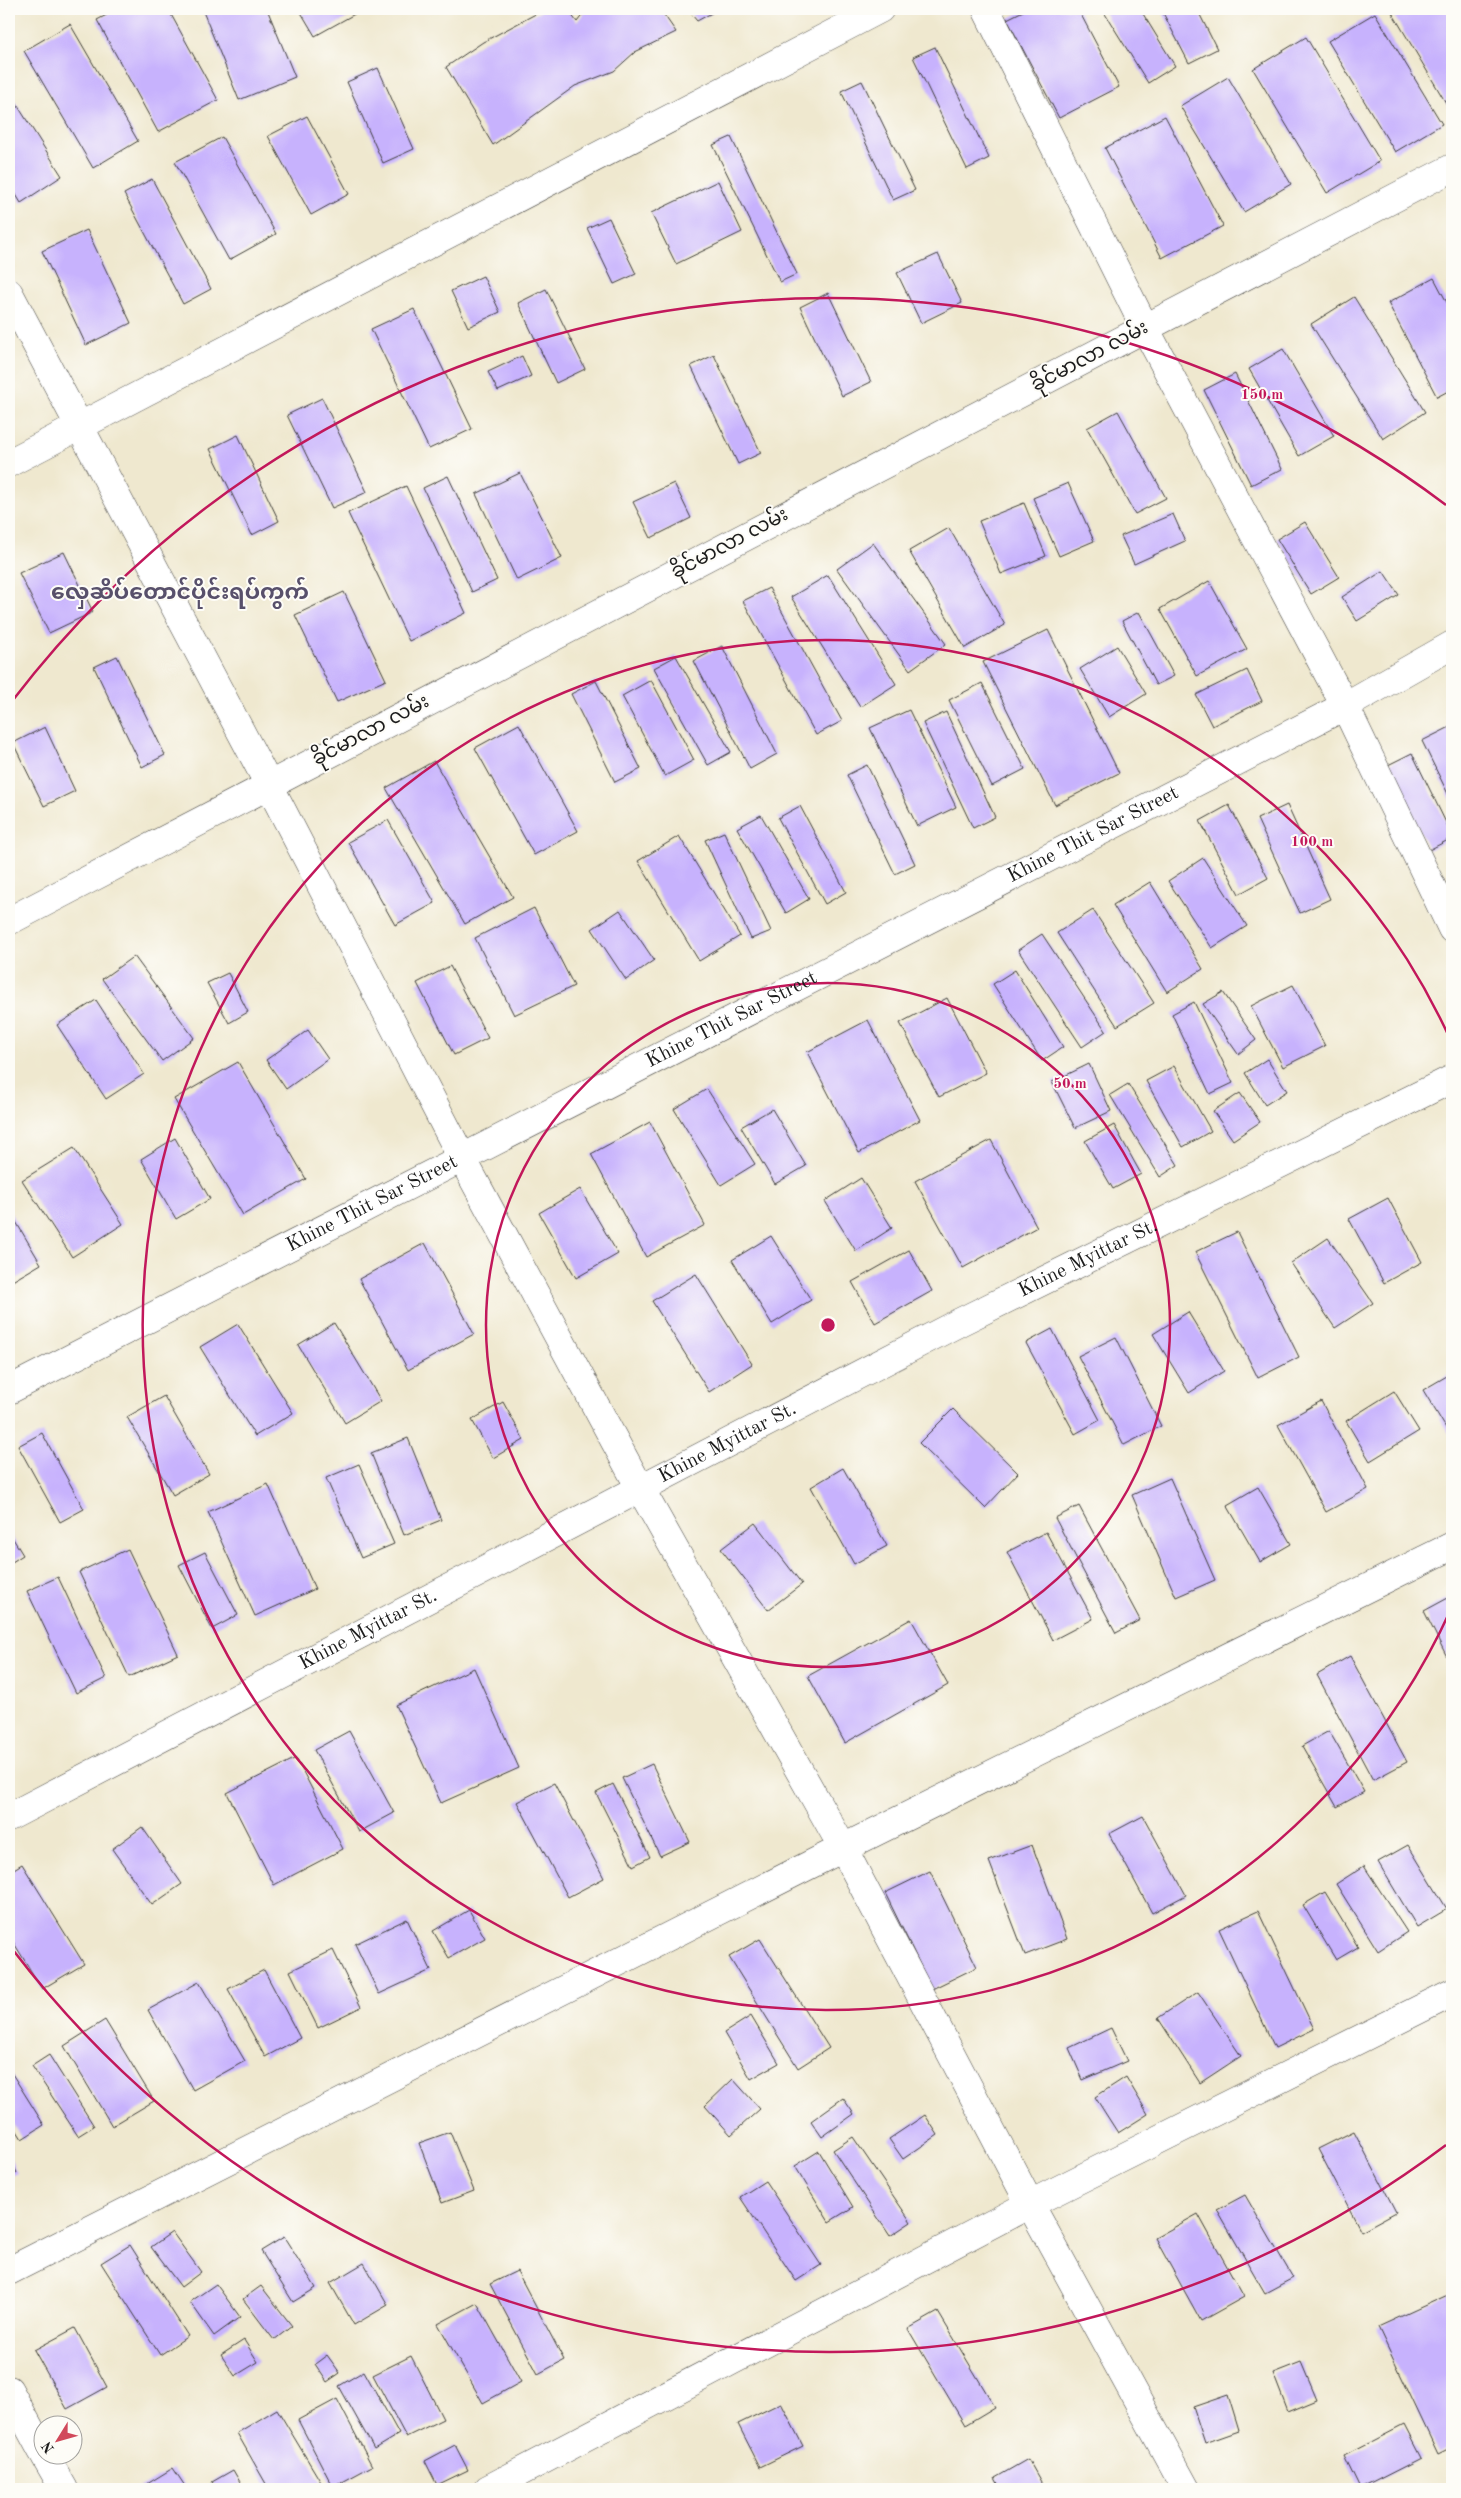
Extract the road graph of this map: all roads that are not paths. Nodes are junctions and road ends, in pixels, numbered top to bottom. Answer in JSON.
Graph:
{"nodes":[{"id":1,"x":880,"y":9,"type":"edge"},
{"id":2,"x":986,"y":9,"type":"edge"},
{"id":3,"x":1452,"y":168,"type":"edge"},
{"id":4,"x":9,"y":293,"type":"edge"},
{"id":5,"x":1145,"y":328,"type":"junction"},
{"id":6,"x":79,"y":426,"type":"junction"},
{"id":7,"x":9,"y":463,"type":"edge"},
{"id":8,"x":1452,"y":645,"type":"edge"},
{"id":9,"x":1345,"y":706,"type":"junction"},
{"id":10,"x":269,"y":785,"type":"junction"},
{"id":11,"x":9,"y":921,"type":"edge"},
{"id":12,"x":1452,"y":929,"type":"edge"},
{"id":13,"x":1452,"y":1079,"type":"edge"},
{"id":14,"x":462,"y":1158,"type":"junction"},
{"id":15,"x":9,"y":1390,"type":"edge"},
{"id":16,"x":640,"y":1488,"type":"junction"},
{"id":17,"x":1452,"y":1546,"type":"edge"},
{"id":18,"x":9,"y":1816,"type":"edge"},
{"id":19,"x":843,"y":1848,"type":"junction"},
{"id":20,"x":1452,"y":1993,"type":"edge"},
{"id":21,"x":1030,"y":2204,"type":"junction"},
{"id":22,"x":9,"y":2271,"type":"edge"},
{"id":23,"x":9,"y":2390,"type":"edge"},
{"id":24,"x":32,"y":2433,"type":"edge"},
{"id":25,"x":51,"y":2466,"type":"edge"},
{"id":26,"x":64,"y":2489,"type":"edge"},
{"id":27,"x":488,"y":2489,"type":"edge"},
{"id":28,"x":1186,"y":2489,"type":"edge"}],
"edges":[{"from":1,"to":6,"type":"street"},
{"from":2,"to":5,"type":"street"},
{"from":3,"to":5,"type":"street","name":"ခိုင်မာလာ လမ်း"},
{"from":4,"to":6,"type":"street"},
{"from":5,"to":9,"type":"street"},
{"from":5,"to":10,"type":"street","name":"ခိုင်မာလာ လမ်း"},
{"from":6,"to":7,"type":"street"},
{"from":6,"to":10,"type":"street"},
{"from":8,"to":9,"type":"street","name":"Khine Thit Sar Street"},
{"from":9,"to":12,"type":"street"},
{"from":9,"to":14,"type":"street","name":"Khine Thit Sar Street"},
{"from":10,"to":11,"type":"street","name":"ခိုင်မာလာ လမ်း"},
{"from":10,"to":14,"type":"street"},
{"from":13,"to":16,"type":"street","name":"Khine Myittar St."},
{"from":14,"to":15,"type":"street","name":"Khine Thit Sar Street"},
{"from":14,"to":16,"type":"street"},
{"from":16,"to":18,"type":"street","name":"Khine Myittar St."},
{"from":16,"to":19,"type":"street"},
{"from":17,"to":19,"type":"street"},
{"from":19,"to":21,"type":"street"},
{"from":19,"to":22,"type":"street"},
{"from":20,"to":21,"type":"street"},
{"from":21,"to":27,"type":"street"},
{"from":21,"to":28,"type":"street"},
{"from":23,"to":24,"type":"street"},
{"from":25,"to":26,"type":"street"}]}
